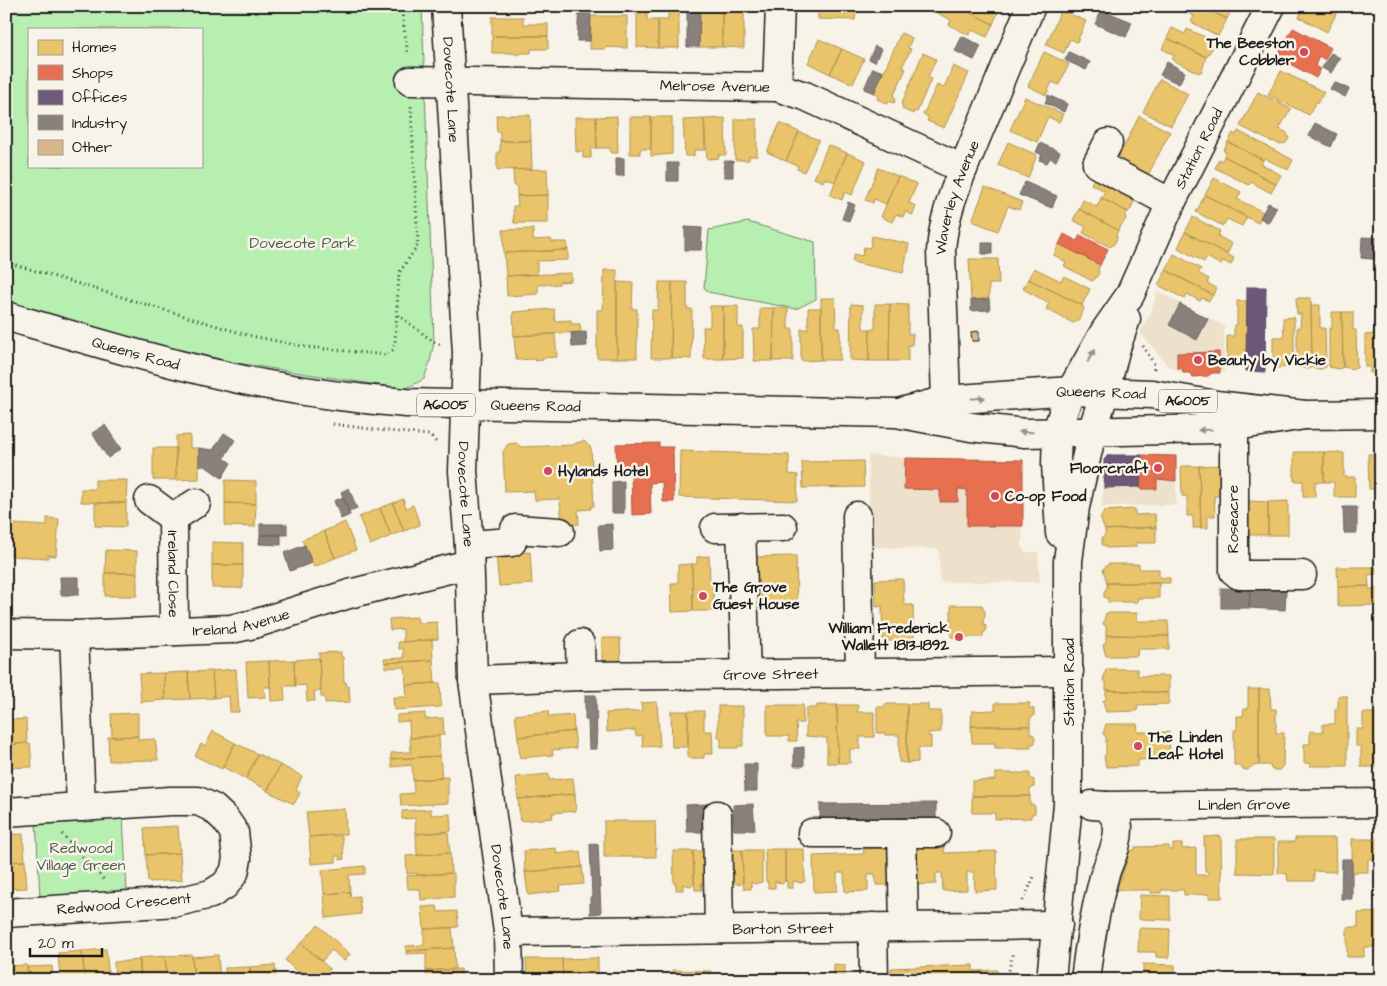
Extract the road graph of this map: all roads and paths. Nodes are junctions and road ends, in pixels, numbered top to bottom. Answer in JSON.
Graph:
{"nodes":[{"id":1,"x":401,"y":6,"type":"edge"},
{"id":2,"x":446,"y":6,"type":"edge"},
{"id":3,"x":780,"y":6,"type":"edge"},
{"id":4,"x":1031,"y":6,"type":"edge"},
{"id":5,"x":1271,"y":6,"type":"edge"},
{"id":6,"x":410,"y":81,"type":"junction"},
{"id":7,"x":450,"y":81,"type":"junction"},
{"id":8,"x":777,"y":87,"type":"junction"},
{"id":9,"x":1108,"y":143,"type":"dead end"},
{"id":10,"x":962,"y":169,"type":"junction"},
{"id":11,"x":1171,"y":203,"type":"junction"},
{"id":12,"x":6,"y":262,"type":"edge"},
{"id":13,"x":1130,"y":295,"type":"junction"},
{"id":14,"x":397,"y":315,"type":"junction"},
{"id":15,"x":6,"y":316,"type":"edge"},
{"id":16,"x":466,"y":353,"type":"junction"},
{"id":17,"x":1071,"y":391,"type":"junction"},
{"id":18,"x":1105,"y":391,"type":"junction"},
{"id":19,"x":946,"y":400,"type":"junction"},
{"id":20,"x":465,"y":406,"type":"junction"},
{"id":21,"x":896,"y":413,"type":"junction"},
{"id":22,"x":1381,"y":414,"type":"edge"},
{"id":23,"x":1305,"y":415,"type":"junction"},
{"id":24,"x":349,"y":426,"type":"dead end"},
{"id":25,"x":1234,"y":427,"type":"junction"},
{"id":26,"x":1057,"y":432,"type":"junction"},
{"id":27,"x":1092,"y":432,"type":"junction"},
{"id":28,"x":463,"y":472,"type":"junction"},
{"id":29,"x":149,"y":500,"type":"dead end"},
{"id":30,"x":196,"y":503,"type":"dead end"},
{"id":31,"x":857,"y":516,"type":"dead end"},
{"id":32,"x":173,"y":518,"type":"junction"},
{"id":33,"x":783,"y":527,"type":"dead end"},
{"id":34,"x":560,"y":532,"type":"dead end"},
{"id":35,"x":469,"y":554,"type":"junction"},
{"id":36,"x":1068,"y":561,"type":"junction"},
{"id":37,"x":1302,"y":575,"type":"dead end"},
{"id":38,"x":174,"y":631,"type":"junction"},
{"id":39,"x":6,"y":634,"type":"edge"},
{"id":40,"x":74,"y":635,"type":"junction"},
{"id":41,"x":580,"y":644,"type":"dead end"},
{"id":42,"x":1069,"y":671,"type":"junction"},
{"id":43,"x":860,"y":673,"type":"junction"},
{"id":44,"x":746,"y":675,"type":"junction"},
{"id":45,"x":581,"y":676,"type":"junction"},
{"id":46,"x":473,"y":680,"type":"junction"},
{"id":47,"x":1381,"y":803,"type":"edge"},
{"id":48,"x":1068,"y":804,"type":"junction"},
{"id":49,"x":1106,"y":806,"type":"junction"},
{"id":50,"x":81,"y":807,"type":"junction"},
{"id":51,"x":40,"y":809,"type":"junction"},
{"id":52,"x":6,"y":812,"type":"edge"},
{"id":53,"x":717,"y":815,"type":"dead end"},
{"id":54,"x":812,"y":833,"type":"dead end"},
{"id":55,"x":902,"y":833,"type":"junction"},
{"id":56,"x":936,"y":833,"type":"dead end"},
{"id":57,"x":126,"y":905,"type":"junction"},
{"id":58,"x":6,"y":913,"type":"edge"},
{"id":59,"x":1058,"y":925,"type":"junction"},
{"id":60,"x":904,"y":926,"type":"junction"},
{"id":61,"x":873,"y":927,"type":"junction"},
{"id":62,"x":719,"y":929,"type":"junction"},
{"id":63,"x":508,"y":932,"type":"junction"},
{"id":64,"x":509,"y":980,"type":"edge"},
{"id":65,"x":874,"y":980,"type":"edge"},
{"id":66,"x":1051,"y":980,"type":"edge"},
{"id":67,"x":1085,"y":980,"type":"edge"}],
"edges":[{"from":1,"to":6,"type":"path"},
{"from":2,"to":7,"type":"street","name":"Dovecote Lane"},
{"from":3,"to":8,"type":"street"},
{"from":4,"to":10,"type":"street","name":"Waverley Avenue"},
{"from":5,"to":11,"type":"street","name":"Station Road"},
{"from":6,"to":7,"type":"street","name":"Melrose Avenue"},
{"from":6,"to":14,"type":"path"},
{"from":7,"to":8,"type":"street","name":"Melrose Avenue"},
{"from":7,"to":16,"type":"street","name":"Dovecote Lane"},
{"from":8,"to":10,"type":"street","name":"Melrose Avenue"},
{"from":9,"to":11,"type":"street"},
{"from":10,"to":19,"type":"street","name":"Waverley Avenue"},
{"from":11,"to":13,"type":"street","name":"Station Road"},
{"from":12,"to":14,"type":"path"},
{"from":17,"to":13,"type":"street","name":"Station Road","one_way":true},
{"from":13,"to":18,"type":"street","name":"Station Road"},
{"from":14,"to":16,"type":"path"},
{"from":15,"to":20,"type":"street","name":"Queens Road","number":"A6005"},
{"from":16,"to":20,"type":"street","name":"Dovecote Lane"},
{"from":17,"to":18,"type":"street","name":"Queens Road","number":"A6005"},
{"from":19,"to":17,"type":"street","name":"Queens Road","number":"A6005","one_way":true},
{"from":17,"to":26,"type":"street","name":"Station Road"},
{"from":18,"to":23,"type":"street","name":"Queens Road","number":"A6005"},
{"from":18,"to":27,"type":"street","name":"Station Road"},
{"from":19,"to":21,"type":"street","name":"Queens Road","number":"A6005"},
{"from":20,"to":21,"type":"street","name":"Queens Road","number":"A6005"},
{"from":20,"to":28,"type":"street","name":"Dovecote Lane"},
{"from":26,"to":21,"type":"street","name":"Queens Road","number":"A6005","one_way":true},
{"from":22,"to":23,"type":"street","name":"Queens Road","number":"A6005"},
{"from":23,"to":25,"type":"street","name":"Queens Road","number":"A6005"},
{"from":24,"to":28,"type":"path"},
{"from":25,"to":27,"type":"street","name":"Queens Road","number":"A6005","one_way":true},
{"from":25,"to":37,"type":"street","name":"Roseacre"},
{"from":26,"to":27,"type":"street","name":"Queens Road","number":"A6005"},
{"from":26,"to":36,"type":"street","name":"Station Road"},
{"from":27,"to":36,"type":"street","name":"Station Road"},
{"from":28,"to":35,"type":"street","name":"Dovecote Lane"},
{"from":29,"to":32,"type":"street","name":"Ireland Close"},
{"from":30,"to":32,"type":"street","name":"Ireland Close"},
{"from":31,"to":43,"type":"street"},
{"from":32,"to":38,"type":"street","name":"Ireland Close"},
{"from":33,"to":44,"type":"street"},
{"from":34,"to":35,"type":"street","name":"Ireland Avenue"},
{"from":35,"to":38,"type":"street","name":"Ireland Avenue"},
{"from":35,"to":46,"type":"street","name":"Dovecote Lane"},
{"from":36,"to":42,"type":"street","name":"Station Road"},
{"from":38,"to":40,"type":"street","name":"Ireland Avenue"},
{"from":39,"to":40,"type":"street","name":"Ireland Avenue"},
{"from":40,"to":50,"type":"street"},
{"from":41,"to":45,"type":"street"},
{"from":42,"to":43,"type":"street","name":"Grove Street"},
{"from":42,"to":48,"type":"street","name":"Station Road"},
{"from":43,"to":44,"type":"street","name":"Grove Street"},
{"from":44,"to":45,"type":"street","name":"Grove Street"},
{"from":45,"to":46,"type":"street","name":"Grove Street"},
{"from":46,"to":63,"type":"street","name":"Dovecote Lane"},
{"from":47,"to":49,"type":"street","name":"Linden Grove"},
{"from":48,"to":49,"type":"street"},
{"from":48,"to":59,"type":"street","name":"Station Road"},
{"from":49,"to":67,"type":"street"},
{"from":50,"to":51,"type":"street","name":"Redwood Crescent"},
{"from":50,"to":57,"type":"street","name":"Redwood Crescent"},
{"from":51,"to":52,"type":"street","name":"Redwood Crescent"},
{"from":51,"to":57,"type":"path"},
{"from":53,"to":62,"type":"street"},
{"from":54,"to":55,"type":"street"},
{"from":55,"to":56,"type":"street"},
{"from":55,"to":60,"type":"street"},
{"from":57,"to":58,"type":"street","name":"Redwood Crescent"},
{"from":59,"to":60,"type":"street","name":"Barton Street"},
{"from":59,"to":66,"type":"street","name":"Station Road"},
{"from":60,"to":61,"type":"street","name":"Barton Street"},
{"from":61,"to":62,"type":"street","name":"Barton Street"},
{"from":61,"to":65,"type":"street"},
{"from":62,"to":63,"type":"street","name":"Barton Street"},
{"from":63,"to":64,"type":"street","name":"Dovecote Lane"}]}
